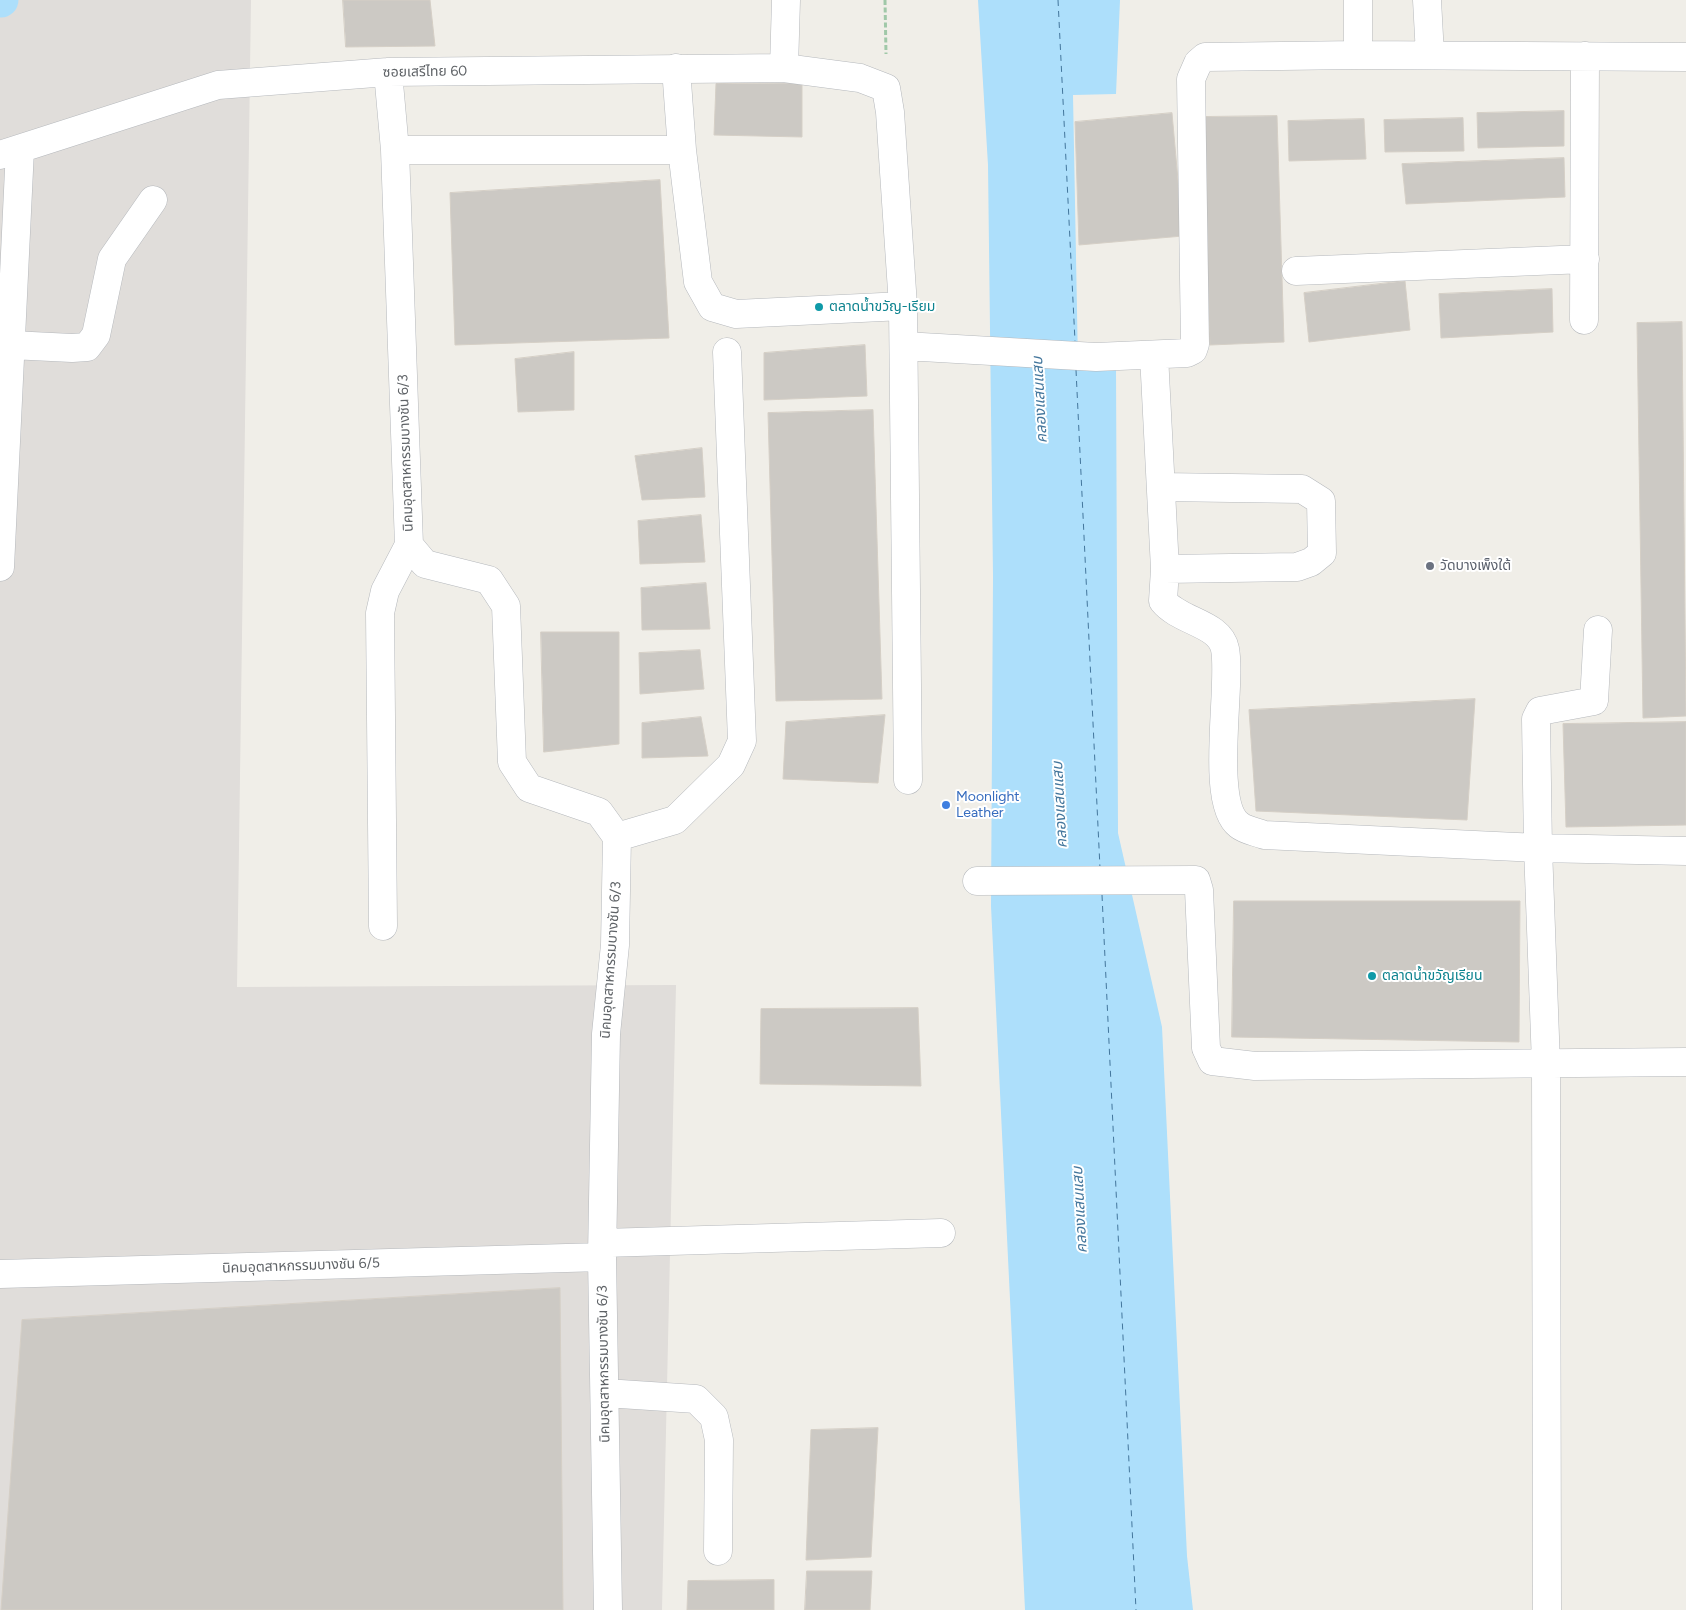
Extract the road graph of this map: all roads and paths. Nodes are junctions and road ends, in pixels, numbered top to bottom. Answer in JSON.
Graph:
{"nodes":[{"id":1,"x":786,"y":0,"type":"edge"},
{"id":2,"x":886,"y":0,"type":"edge"},
{"id":3,"x":1358,"y":0,"type":"edge"},
{"id":4,"x":1427,"y":0,"type":"edge"},
{"id":5,"x":1358,"y":55,"type":"junction"},
{"id":6,"x":1430,"y":55,"type":"junction"},
{"id":7,"x":1585,"y":56,"type":"junction"},
{"id":8,"x":1686,"y":57,"type":"edge"},
{"id":9,"x":676,"y":68,"type":"junction"},
{"id":10,"x":784,"y":68,"type":"junction"},
{"id":11,"x":388,"y":72,"type":"junction"},
{"id":12,"x":886,"y":88,"type":"junction"},
{"id":13,"x":395,"y":150,"type":"junction"},
{"id":14,"x":682,"y":150,"type":"junction"},
{"id":15,"x":10,"y":152,"type":"edge"},
{"id":16,"x":153,"y":200,"type":"dead end"},
{"id":17,"x":1585,"y":259,"type":"junction"},
{"id":18,"x":1296,"y":271,"type":"dead end"},
{"id":19,"x":903,"y":306,"type":"junction"},
{"id":20,"x":1584,"y":320,"type":"dead end"},
{"id":21,"x":11,"y":345,"type":"junction"},
{"id":22,"x":904,"y":346,"type":"junction"},
{"id":23,"x":727,"y":352,"type":"dead end"},
{"id":24,"x":1154,"y":355,"type":"junction"},
{"id":25,"x":1161,"y":487,"type":"junction"},
{"id":26,"x":2,"y":494,"type":"edge"},
{"id":27,"x":409,"y":545,"type":"junction"},
{"id":28,"x":0,"y":567,"type":"edge"},
{"id":29,"x":1165,"y":569,"type":"junction"},
{"id":30,"x":1598,"y":630,"type":"dead end"},
{"id":31,"x":908,"y":780,"type":"dead end"},
{"id":32,"x":617,"y":837,"type":"junction"},
{"id":33,"x":1538,"y":848,"type":"junction"},
{"id":34,"x":1686,"y":851,"type":"edge"},
{"id":35,"x":979,"y":880,"type":"dead end"},
{"id":36,"x":383,"y":926,"type":"dead end"},
{"id":37,"x":1686,"y":1062,"type":"edge"},
{"id":38,"x":1546,"y":1064,"type":"junction"},
{"id":39,"x":942,"y":1233,"type":"dead end"},
{"id":40,"x":602,"y":1250,"type":"junction"},
{"id":41,"x":0,"y":1274,"type":"edge"},
{"id":42,"x":604,"y":1393,"type":"junction"},
{"id":43,"x":718,"y":1551,"type":"dead end"},
{"id":44,"x":608,"y":1610,"type":"edge"},
{"id":45,"x":1547,"y":1610,"type":"edge"}],
"edges":[{"from":1,"to":10,"type":"street"},
{"from":2,"to":12,"type":"path"},
{"from":3,"to":5,"type":"street"},
{"from":4,"to":6,"type":"street"},
{"from":5,"to":6,"type":"street"},
{"from":5,"to":24,"type":"street"},
{"from":6,"to":7,"type":"street"},
{"from":7,"to":8,"type":"street"},
{"from":7,"to":17,"type":"street"},
{"from":9,"to":10,"type":"street","name":"ซอยเสรีไทย 60"},
{"from":9,"to":11,"type":"street","name":"ซอยเสรีไทย 60"},
{"from":9,"to":14,"type":"street"},
{"from":10,"to":12,"type":"street","name":"ซอยเสรีไทย 60"},
{"from":11,"to":13,"type":"street","name":"นิคมอุตสาหกรรมบางชัน 6/3"},
{"from":11,"to":15,"type":"street","name":"ซอยเสรีไทย 60"},
{"from":12,"to":19,"type":"street"},
{"from":13,"to":14,"type":"street"},
{"from":13,"to":27,"type":"street","name":"นิคมอุตสาหกรรมบางชัน 6/3"},
{"from":14,"to":19,"type":"street"},
{"from":15,"to":21,"type":"street"},
{"from":16,"to":21,"type":"street"},
{"from":17,"to":18,"type":"street"},
{"from":17,"to":20,"type":"street"},
{"from":19,"to":22,"type":"street"},
{"from":21,"to":26,"type":"street"},
{"from":22,"to":24,"type":"street"},
{"from":22,"to":31,"type":"street"},
{"from":23,"to":32,"type":"street"},
{"from":24,"to":25,"type":"street"},
{"from":25,"to":29,"type":"street"},
{"from":25,"to":29,"type":"street"},
{"from":26,"to":28,"type":"street"},
{"from":27,"to":32,"type":"street","name":"นิคมอุตสาหกรรมบางชัน 6/3"},
{"from":27,"to":36,"type":"street"},
{"from":29,"to":33,"type":"street"},
{"from":30,"to":33,"type":"street"},
{"from":32,"to":40,"type":"street","name":"นิคมอุตสาหกรรมบางชัน 6/3"},
{"from":33,"to":34,"type":"street"},
{"from":33,"to":38,"type":"street"},
{"from":35,"to":38,"type":"street"},
{"from":37,"to":38,"type":"street"},
{"from":38,"to":45,"type":"street"},
{"from":39,"to":40,"type":"street","name":"นิคมอุตสาหกรรมบางชัน 6/5"},
{"from":40,"to":41,"type":"street","name":"นิคมอุตสาหกรรมบางชัน 6/5"},
{"from":40,"to":42,"type":"street","name":"นิคมอุตสาหกรรมบางชัน 6/3"},
{"from":42,"to":43,"type":"street"},
{"from":42,"to":44,"type":"street","name":"นิคมอุตสาหกรรมบางชัน 6/3"}]}
